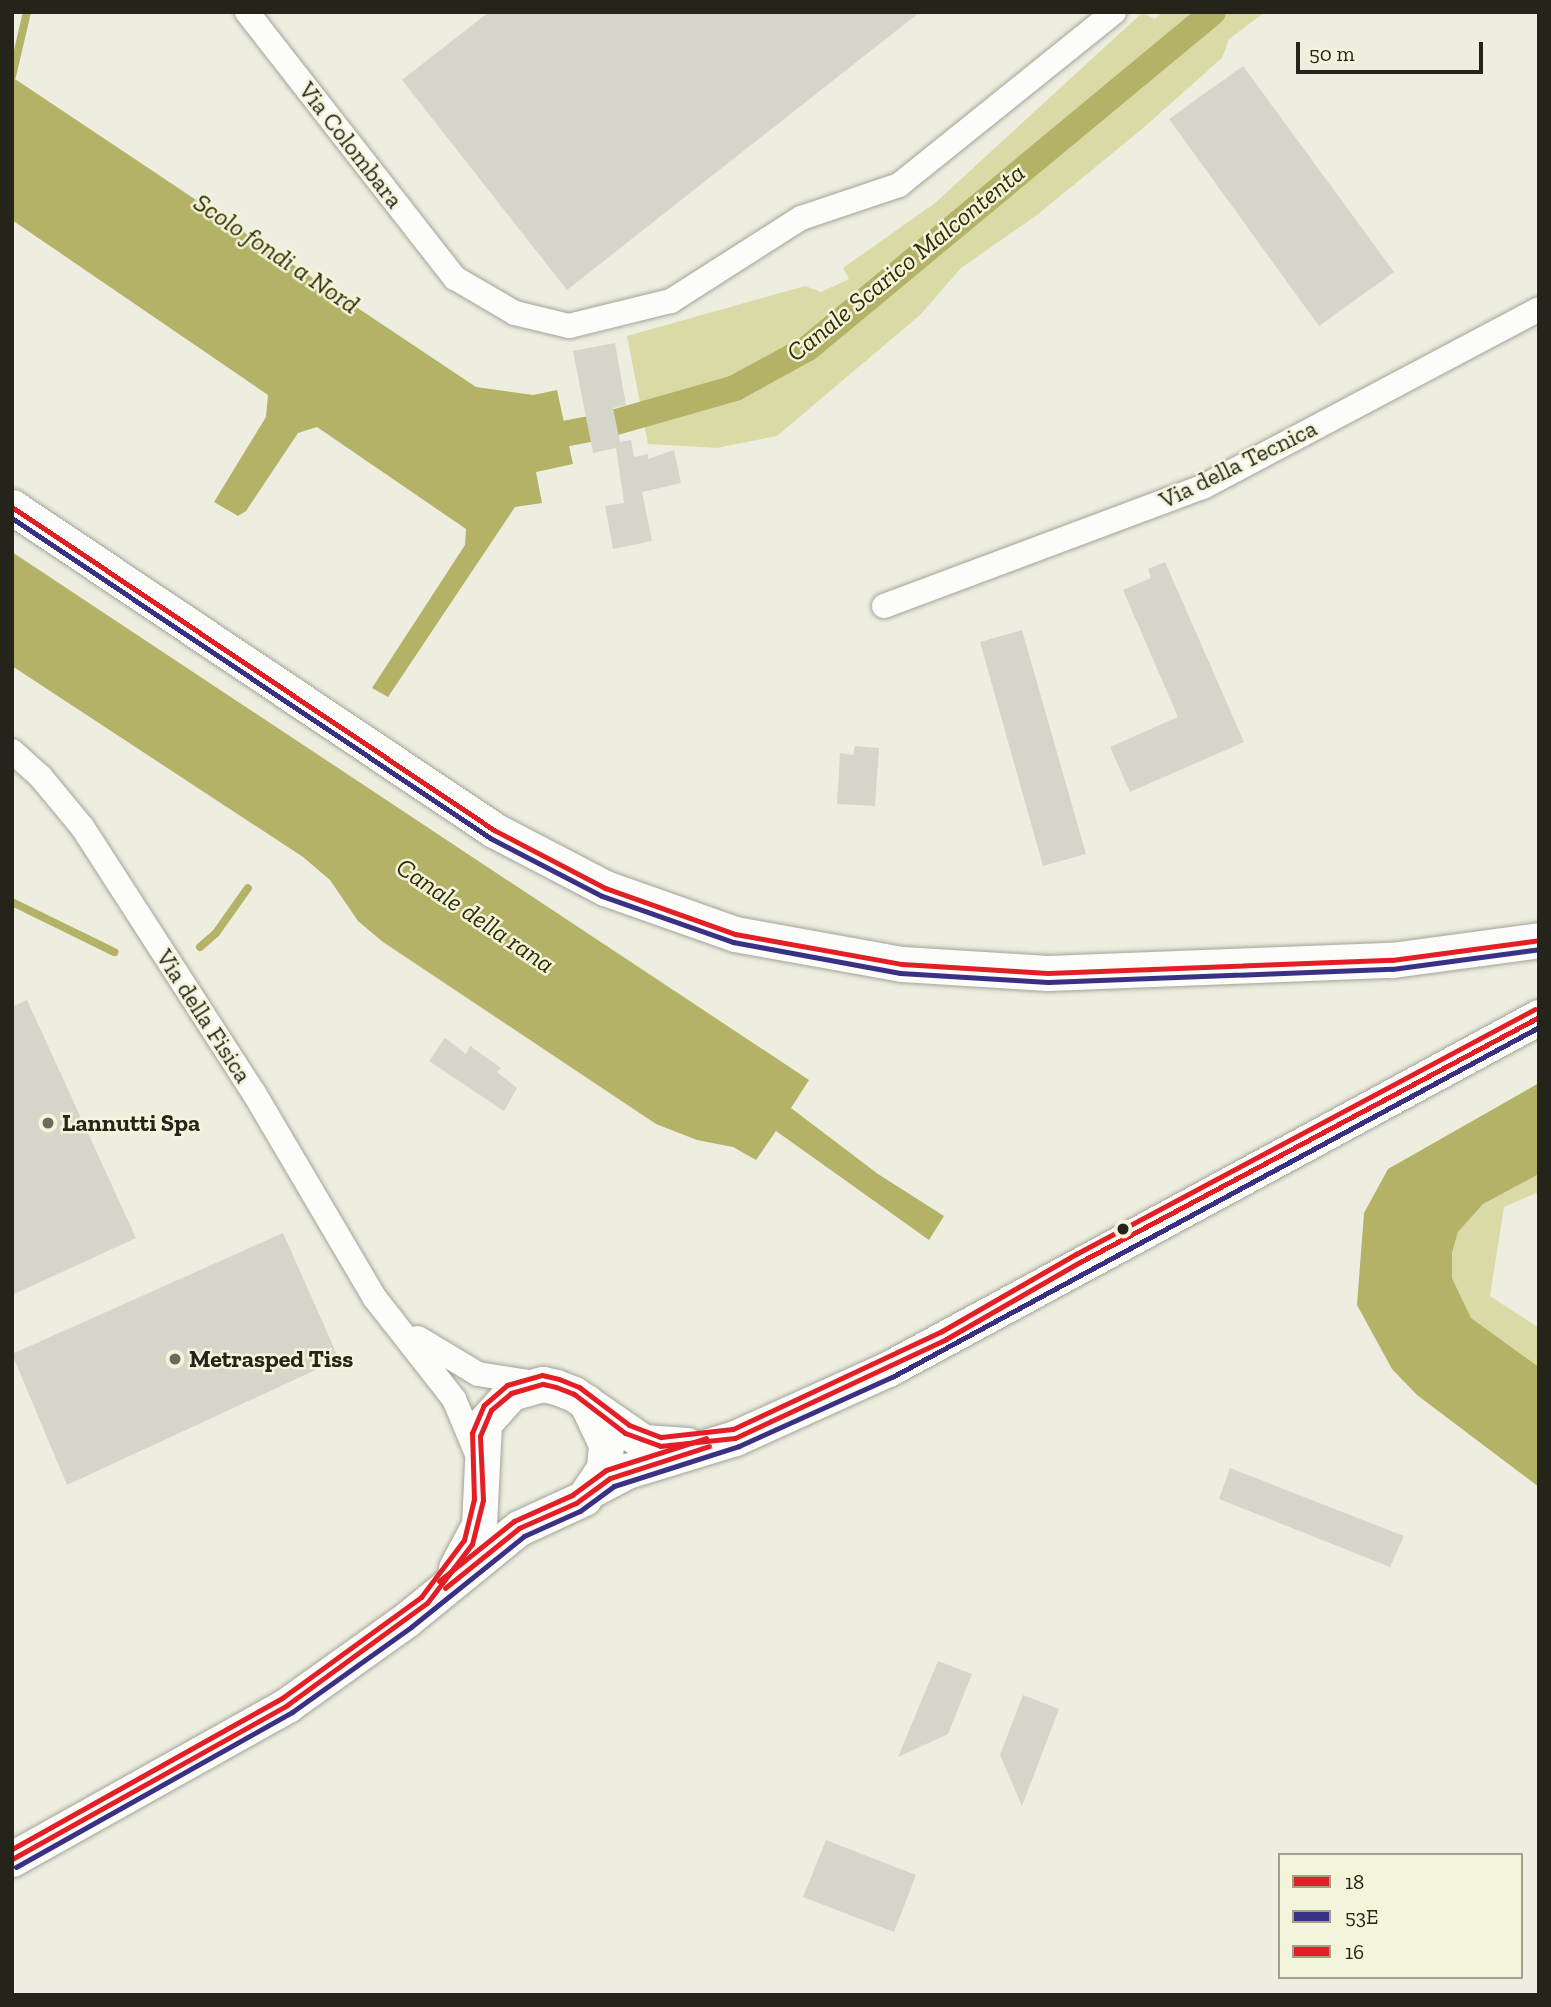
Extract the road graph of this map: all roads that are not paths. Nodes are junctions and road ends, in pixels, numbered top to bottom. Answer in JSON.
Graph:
{"nodes":[{"id":1,"x":247,"y":12,"type":"edge"},
{"id":2,"x":1114,"y":12,"type":"edge"},
{"id":3,"x":1539,"y":309,"type":"edge"},
{"id":4,"x":12,"y":507,"type":"edge"},
{"id":5,"x":884,"y":606,"type":"dead end"},
{"id":6,"x":12,"y":751,"type":"edge"},
{"id":7,"x":1539,"y":940,"type":"edge"},
{"id":8,"x":1539,"y":1017,"type":"edge"},
{"id":9,"x":374,"y":1297,"type":"junction"},
{"id":10,"x":543,"y":1384,"type":"junction"},
{"id":11,"x":586,"y":1402,"type":"junction"},
{"id":12,"x":735,"y":1437,"type":"junction"},
{"id":13,"x":481,"y":1469,"type":"junction"},
{"id":14,"x":591,"y":1490,"type":"junction"},
{"id":15,"x":557,"y":1511,"type":"junction"},
{"id":16,"x":427,"y":1603,"type":"junction"},
{"id":17,"x":12,"y":1859,"type":"edge"}],
"edges":[{"from":1,"to":2,"type":"street","name":"Via Colombara"},
{"from":3,"to":5,"type":"street","name":"Via della Tecnica"},
{"from":4,"to":7,"type":"street"},
{"from":6,"to":9,"type":"street","name":"Via della Fisica"},
{"from":8,"to":12,"type":"street"},
{"from":9,"to":10,"type":"street","name":"Via della Fisica"},
{"from":9,"to":13,"type":"street","name":"Via della Fisica"},
{"from":10,"to":11,"type":"street"},
{"from":10,"to":13,"type":"street"},
{"from":11,"to":12,"type":"street"},
{"from":11,"to":14,"type":"street"},
{"from":12,"to":14,"type":"street"},
{"from":13,"to":15,"type":"street"},
{"from":13,"to":16,"type":"street"},
{"from":14,"to":15,"type":"street"},
{"from":15,"to":16,"type":"street"},
{"from":16,"to":17,"type":"street"}]}
